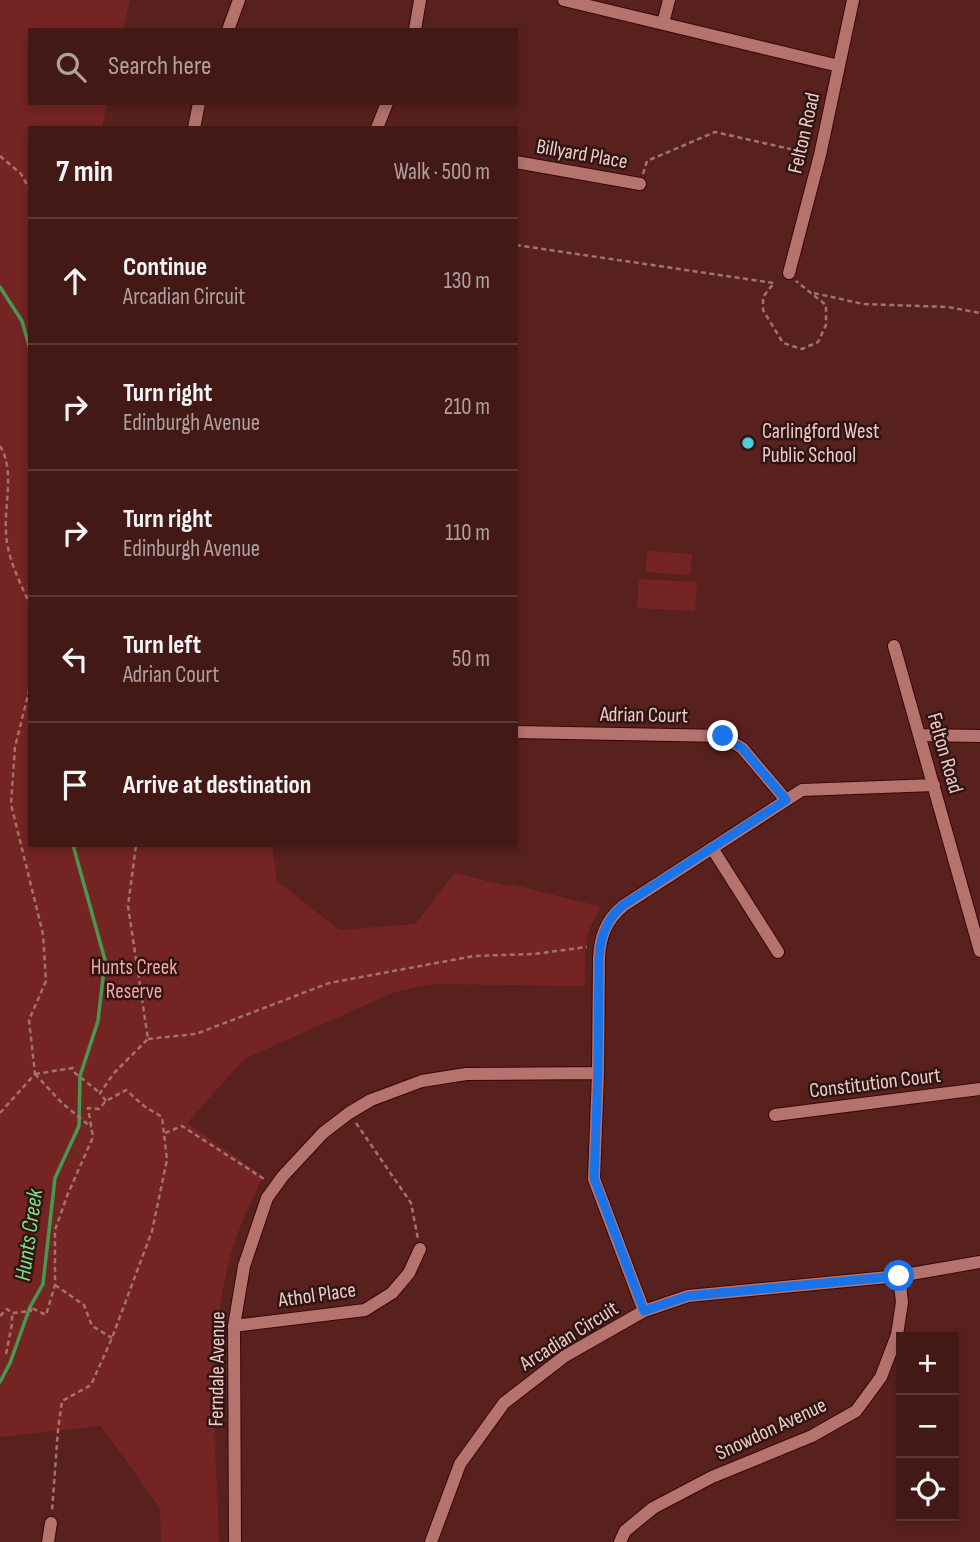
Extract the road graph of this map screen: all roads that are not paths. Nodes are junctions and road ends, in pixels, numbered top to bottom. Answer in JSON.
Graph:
{"nodes":[{"id":1,"x":420,"y":0,"type":"edge"},
{"id":2,"x":565,"y":0,"type":"edge"},
{"id":3,"x":669,"y":0,"type":"edge"},
{"id":4,"x":853,"y":0,"type":"edge"},
{"id":5,"x":235,"y":1,"type":"edge"},
{"id":6,"x":663,"y":23,"type":"junction"},
{"id":7,"x":228,"y":28,"type":"edge"},
{"id":8,"x":415,"y":28,"type":"edge"},
{"id":9,"x":839,"y":66,"type":"junction"},
{"id":10,"x":199,"y":105,"type":"edge"},
{"id":11,"x":386,"y":105,"type":"edge"},
{"id":12,"x":194,"y":126,"type":"edge"},
{"id":13,"x":378,"y":126,"type":"edge"},
{"id":14,"x":518,"y":162,"type":"edge"},
{"id":15,"x":640,"y":184,"type":"road end"},
{"id":16,"x":789,"y":273,"type":"road end"},
{"id":17,"x":894,"y":646,"type":"dead end"},
{"id":18,"x":518,"y":732,"type":"edge"},
{"id":19,"x":921,"y":735,"type":"junction"},
{"id":20,"x":980,"y":736,"type":"edge"},
{"id":21,"x":934,"y":785,"type":"junction"},
{"id":22,"x":786,"y":800,"type":"junction"},
{"id":23,"x":712,"y":848,"type":"junction"},
{"id":24,"x":980,"y":951,"type":"edge"},
{"id":25,"x":778,"y":952,"type":"dead end"},
{"id":26,"x":598,"y":1073,"type":"junction"},
{"id":27,"x":980,"y":1089,"type":"edge"},
{"id":28,"x":775,"y":1115,"type":"dead end"},
{"id":29,"x":420,"y":1249,"type":"road end"},
{"id":30,"x":980,"y":1262,"type":"edge"},
{"id":31,"x":899,"y":1276,"type":"junction"},
{"id":32,"x":644,"y":1311,"type":"junction"},
{"id":33,"x":234,"y":1326,"type":"junction"},
{"id":34,"x":51,"y":1523,"type":"road end"},
{"id":35,"x":48,"y":1542,"type":"edge"},
{"id":36,"x":235,"y":1542,"type":"edge"},
{"id":37,"x":431,"y":1542,"type":"edge"},
{"id":38,"x":620,"y":1542,"type":"edge"}],
"edges":[{"from":1,"to":8,"type":"street"},
{"from":2,"to":6,"type":"street"},
{"from":3,"to":6,"type":"street"},
{"from":4,"to":9,"type":"street","name":"Felton Road"},
{"from":5,"to":7,"type":"street"},
{"from":6,"to":9,"type":"street"},
{"from":9,"to":16,"type":"street","name":"Felton Road"},
{"from":10,"to":12,"type":"street"},
{"from":11,"to":13,"type":"street"},
{"from":14,"to":15,"type":"street","name":"Billyard Place"},
{"from":17,"to":19,"type":"street","name":"Felton Road"},
{"from":18,"to":22,"type":"street","name":"Adrian Court"},
{"from":19,"to":20,"type":"street"},
{"from":19,"to":21,"type":"street","name":"Felton Road"},
{"from":21,"to":22,"type":"street"},
{"from":21,"to":24,"type":"street","name":"Felton Road"},
{"from":22,"to":23,"type":"street"},
{"from":23,"to":25,"type":"street"},
{"from":23,"to":26,"type":"street"},
{"from":26,"to":32,"type":"street"},
{"from":26,"to":33,"type":"street","name":"Ferndale Avenue"},
{"from":27,"to":28,"type":"street","name":"Constitution Court"},
{"from":29,"to":33,"type":"street","name":"Athol Place"},
{"from":30,"to":31,"type":"street","name":"Arcadian Circuit"},
{"from":31,"to":32,"type":"street","name":"Arcadian Circuit"},
{"from":31,"to":38,"type":"street","name":"Snowdon Avenue"},
{"from":32,"to":37,"type":"street","name":"Arcadian Circuit"},
{"from":33,"to":36,"type":"street","name":"Ferndale Avenue"},
{"from":34,"to":35,"type":"street"}]}
